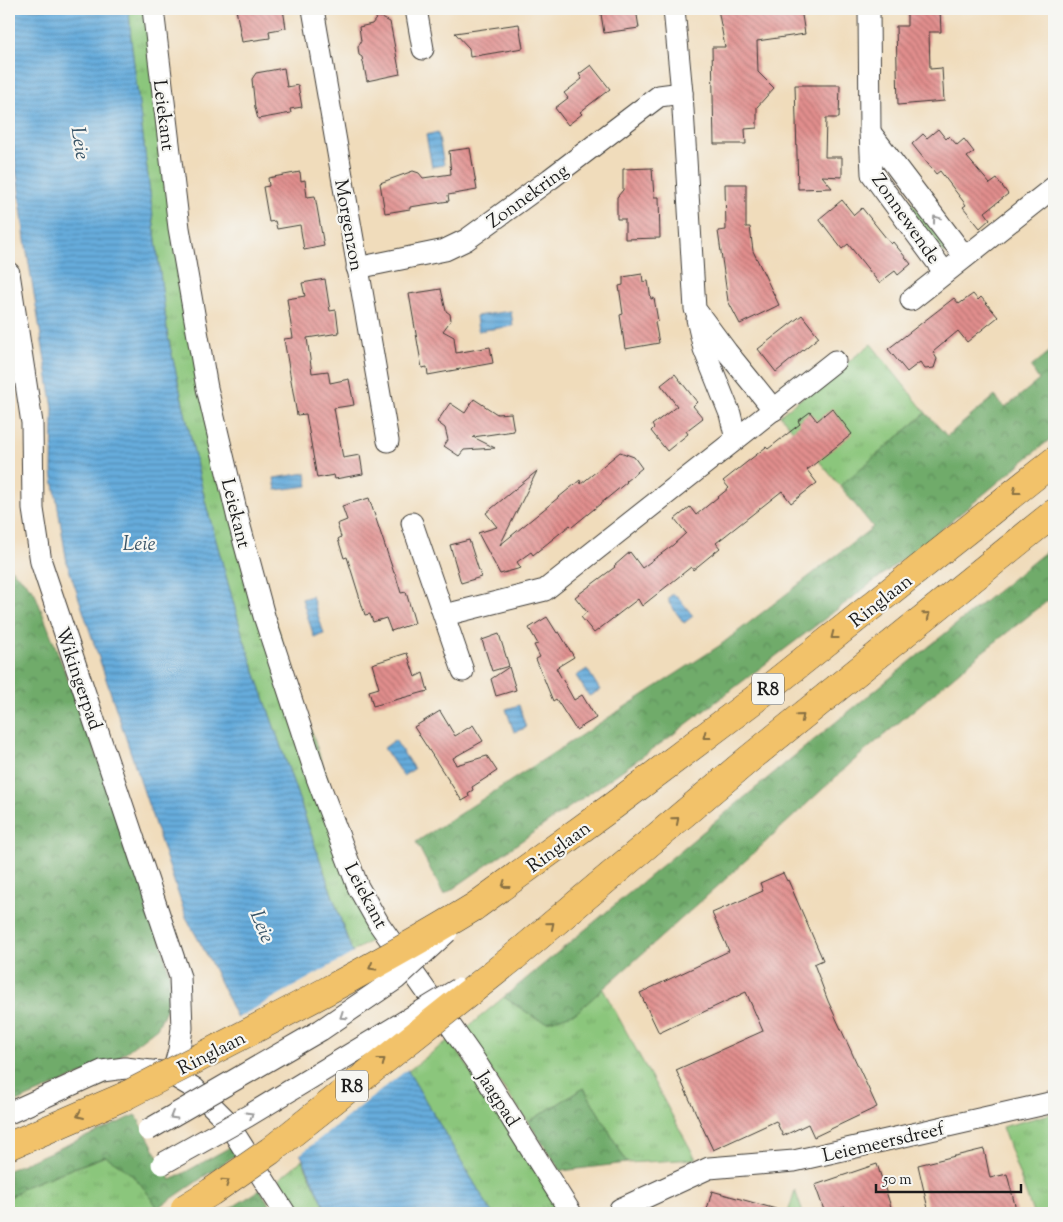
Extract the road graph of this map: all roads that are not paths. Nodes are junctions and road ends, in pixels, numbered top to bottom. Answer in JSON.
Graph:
{"nodes":[{"id":1,"x":153,"y":9,"type":"edge"},
{"id":2,"x":313,"y":9,"type":"edge"},
{"id":3,"x":420,"y":9,"type":"edge"},
{"id":4,"x":674,"y":9,"type":"edge"},
{"id":5,"x":869,"y":9,"type":"edge"},
{"id":6,"x":423,"y":49,"type":"dead end"},
{"id":7,"x":682,"y":93,"type":"junction"},
{"id":8,"x":870,"y":132,"type":"junction"},
{"id":9,"x":1054,"y":187,"type":"edge"},
{"id":10,"x":967,"y":256,"type":"junction"},
{"id":11,"x":357,"y":268,"type":"junction"},
{"id":12,"x":9,"y":273,"type":"edge"},
{"id":13,"x":945,"y":273,"type":"junction"},
{"id":14,"x":911,"y":300,"type":"dead end"},
{"id":15,"x":695,"y":309,"type":"junction"},
{"id":16,"x":835,"y":361,"type":"dead end"},
{"id":17,"x":774,"y":410,"type":"junction"},
{"id":18,"x":736,"y":439,"type":"junction"},
{"id":19,"x":388,"y":441,"type":"dead end"},
{"id":20,"x":1054,"y":461,"type":"edge"},
{"id":21,"x":1054,"y":513,"type":"edge"},
{"id":22,"x":412,"y":523,"type":"dead end"},
{"id":23,"x":445,"y":615,"type":"junction"},
{"id":24,"x":463,"y":671,"type":"dead end"},
{"id":25,"x":474,"y":907,"type":"junction"},
{"id":26,"x":514,"y":957,"type":"junction"},
{"id":27,"x":424,"y":985,"type":"joint"},
{"id":28,"x":172,"y":1075,"type":"junction"},
{"id":29,"x":1054,"y":1102,"type":"edge"},
{"id":30,"x":9,"y":1114,"type":"edge"},
{"id":31,"x":148,"y":1130,"type":"dead end"},
{"id":32,"x":9,"y":1146,"type":"edge"},
{"id":33,"x":162,"y":1164,"type":"dead end"},
{"id":34,"x":620,"y":1208,"type":"dead end"},
{"id":35,"x":176,"y":1213,"type":"edge"},
{"id":36,"x":285,"y":1213,"type":"edge"},
{"id":37,"x":571,"y":1213,"type":"edge"}],
"edges":[{"from":1,"to":27,"type":"street","name":"Leiekant"},
{"from":2,"to":11,"type":"street","name":"Morgenzon"},
{"from":3,"to":6,"type":"street"},
{"from":4,"to":7,"type":"street"},
{"from":5,"to":8,"type":"street","name":"Zonnewende"},
{"from":7,"to":11,"type":"street","name":"Zonnekring"},
{"from":7,"to":15,"type":"street"},
{"from":10,"to":8,"type":"street","name":"Zonnewende","one_way":true},
{"from":8,"to":13,"type":"street","name":"Zonnewende"},
{"from":9,"to":10,"type":"street"},
{"from":10,"to":13,"type":"street","name":"Zonnewende"},
{"from":11,"to":19,"type":"street","name":"Morgenzon"},
{"from":12,"to":28,"type":"street","name":"Wikingerpad"},
{"from":13,"to":14,"type":"street","name":"Zonnewende"},
{"from":15,"to":17,"type":"street"},
{"from":15,"to":18,"type":"street"},
{"from":16,"to":17,"type":"street"},
{"from":17,"to":18,"type":"street"},
{"from":18,"to":23,"type":"street"},
{"from":20,"to":25,"type":"highway","name":"Ringlaan","number":"R8","one_way":true},
{"from":26,"to":21,"type":"highway","number":"R8","one_way":true},
{"from":22,"to":23,"type":"street"},
{"from":23,"to":24,"type":"street"},
{"from":25,"to":31,"type":"street","one_way":true,"bridge":true},
{"from":25,"to":32,"type":"highway","name":"Ringlaan","number":"R8","one_way":true,"bridge":true},
{"from":33,"to":26,"type":"street","one_way":true,"bridge":true},
{"from":35,"to":26,"type":"highway","number":"R8","one_way":true,"bridge":true},
{"from":27,"to":37,"type":"street","name":"Jaagpad"},
{"from":28,"to":30,"type":"street"},
{"from":28,"to":36,"type":"street"},
{"from":29,"to":34,"type":"street","name":"Leiemeersdreef"}]}
